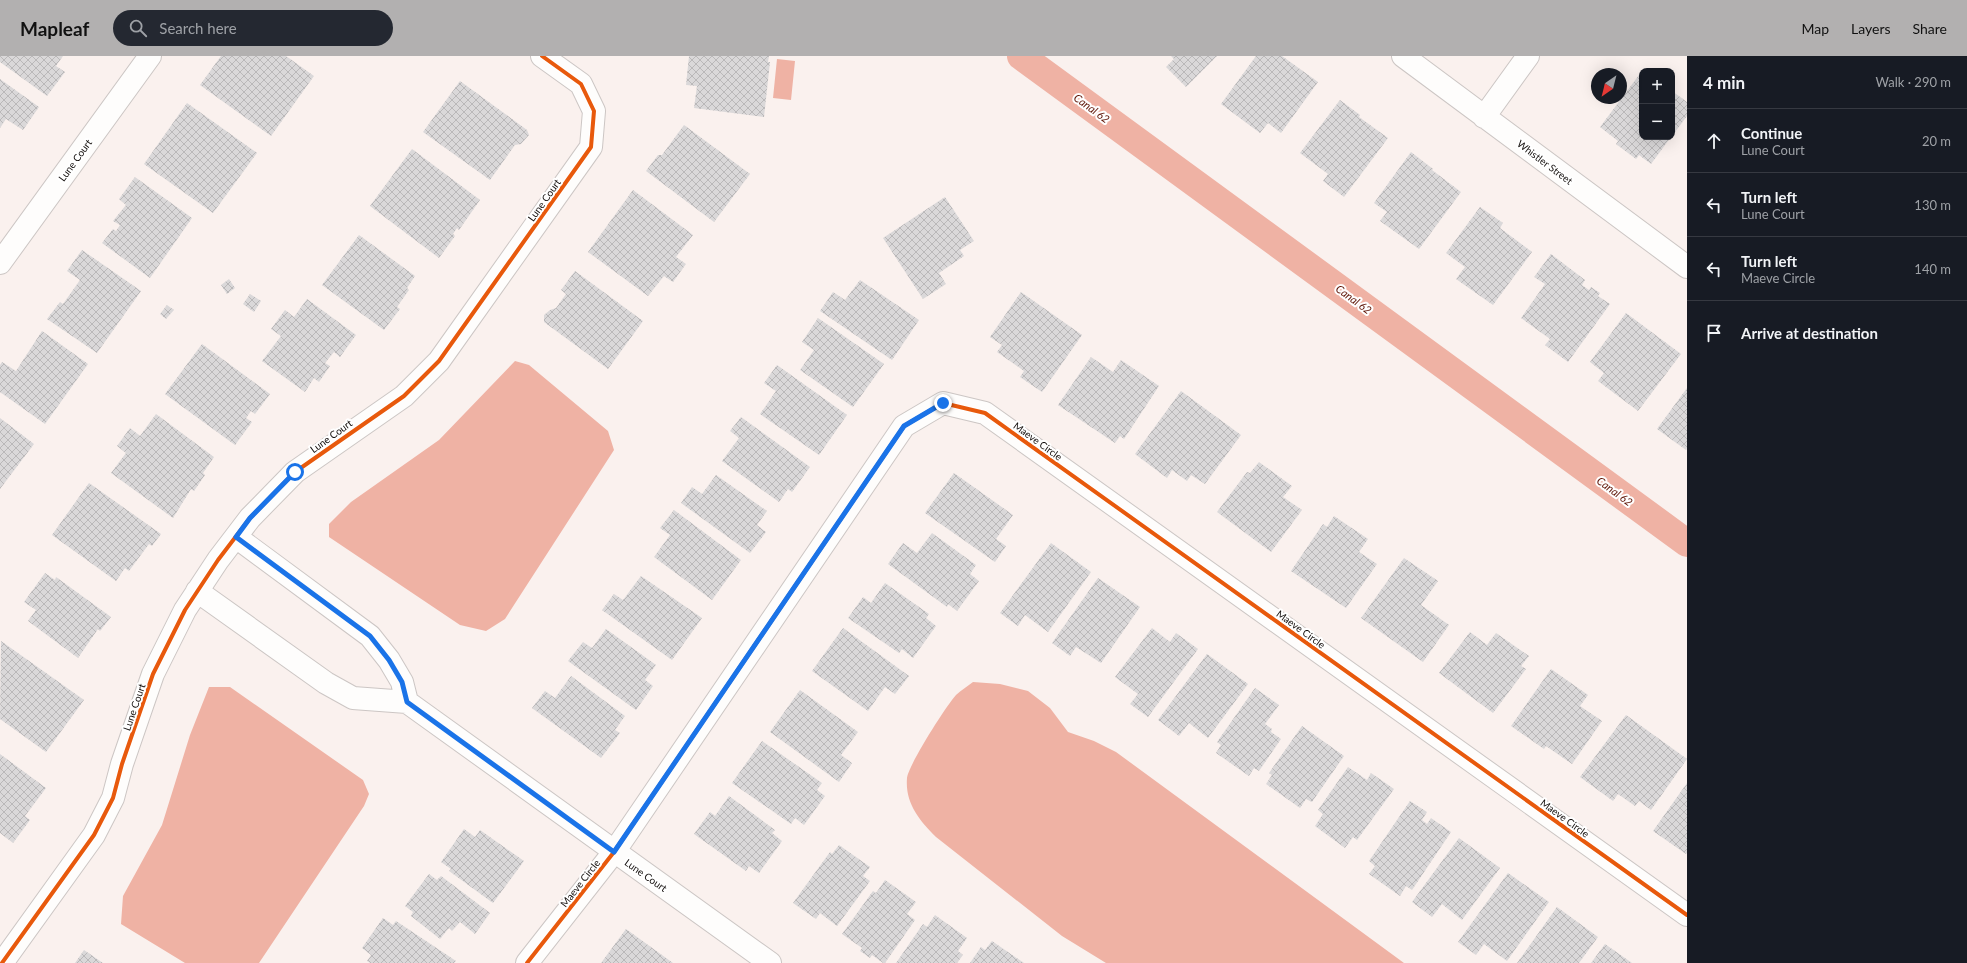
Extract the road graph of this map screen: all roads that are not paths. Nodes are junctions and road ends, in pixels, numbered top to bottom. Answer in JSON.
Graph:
{"nodes":[{"id":1,"x":150,"y":56,"type":"edge"},
{"id":2,"x":542,"y":56,"type":"edge"},
{"id":3,"x":1403,"y":56,"type":"edge"},
{"id":4,"x":1528,"y":56,"type":"edge"},
{"id":5,"x":1484,"y":117,"type":"junction"},
{"id":6,"x":0,"y":263,"type":"edge"},
{"id":7,"x":1687,"y":267,"type":"edge"},
{"id":8,"x":236,"y":537,"type":"junction"},
{"id":9,"x":197,"y":591,"type":"junction"},
{"id":10,"x":407,"y":702,"type":"junction"},
{"id":11,"x":614,"y":852,"type":"junction"},
{"id":12,"x":1687,"y":915,"type":"edge"},
{"id":13,"x":2,"y":963,"type":"edge"},
{"id":14,"x":527,"y":963,"type":"edge"},
{"id":15,"x":770,"y":963,"type":"edge"}],
"edges":[{"from":1,"to":6,"type":"street","name":"Lune Court"},
{"from":2,"to":8,"type":"street","name":"Lune Court"},
{"from":3,"to":5,"type":"street","name":"Whistler Street"},
{"from":4,"to":5,"type":"street"},
{"from":5,"to":7,"type":"street","name":"Whistler Street"},
{"from":8,"to":9,"type":"street","name":"Lune Court"},
{"from":8,"to":10,"type":"street"},
{"from":9,"to":10,"type":"street"},
{"from":9,"to":13,"type":"street","name":"Lune Court"},
{"from":10,"to":11,"type":"street","name":"Lune Court"},
{"from":11,"to":12,"type":"street","name":"Maeve Circle"},
{"from":11,"to":14,"type":"street","name":"Maeve Circle"},
{"from":11,"to":15,"type":"street","name":"Lune Court"}]}
